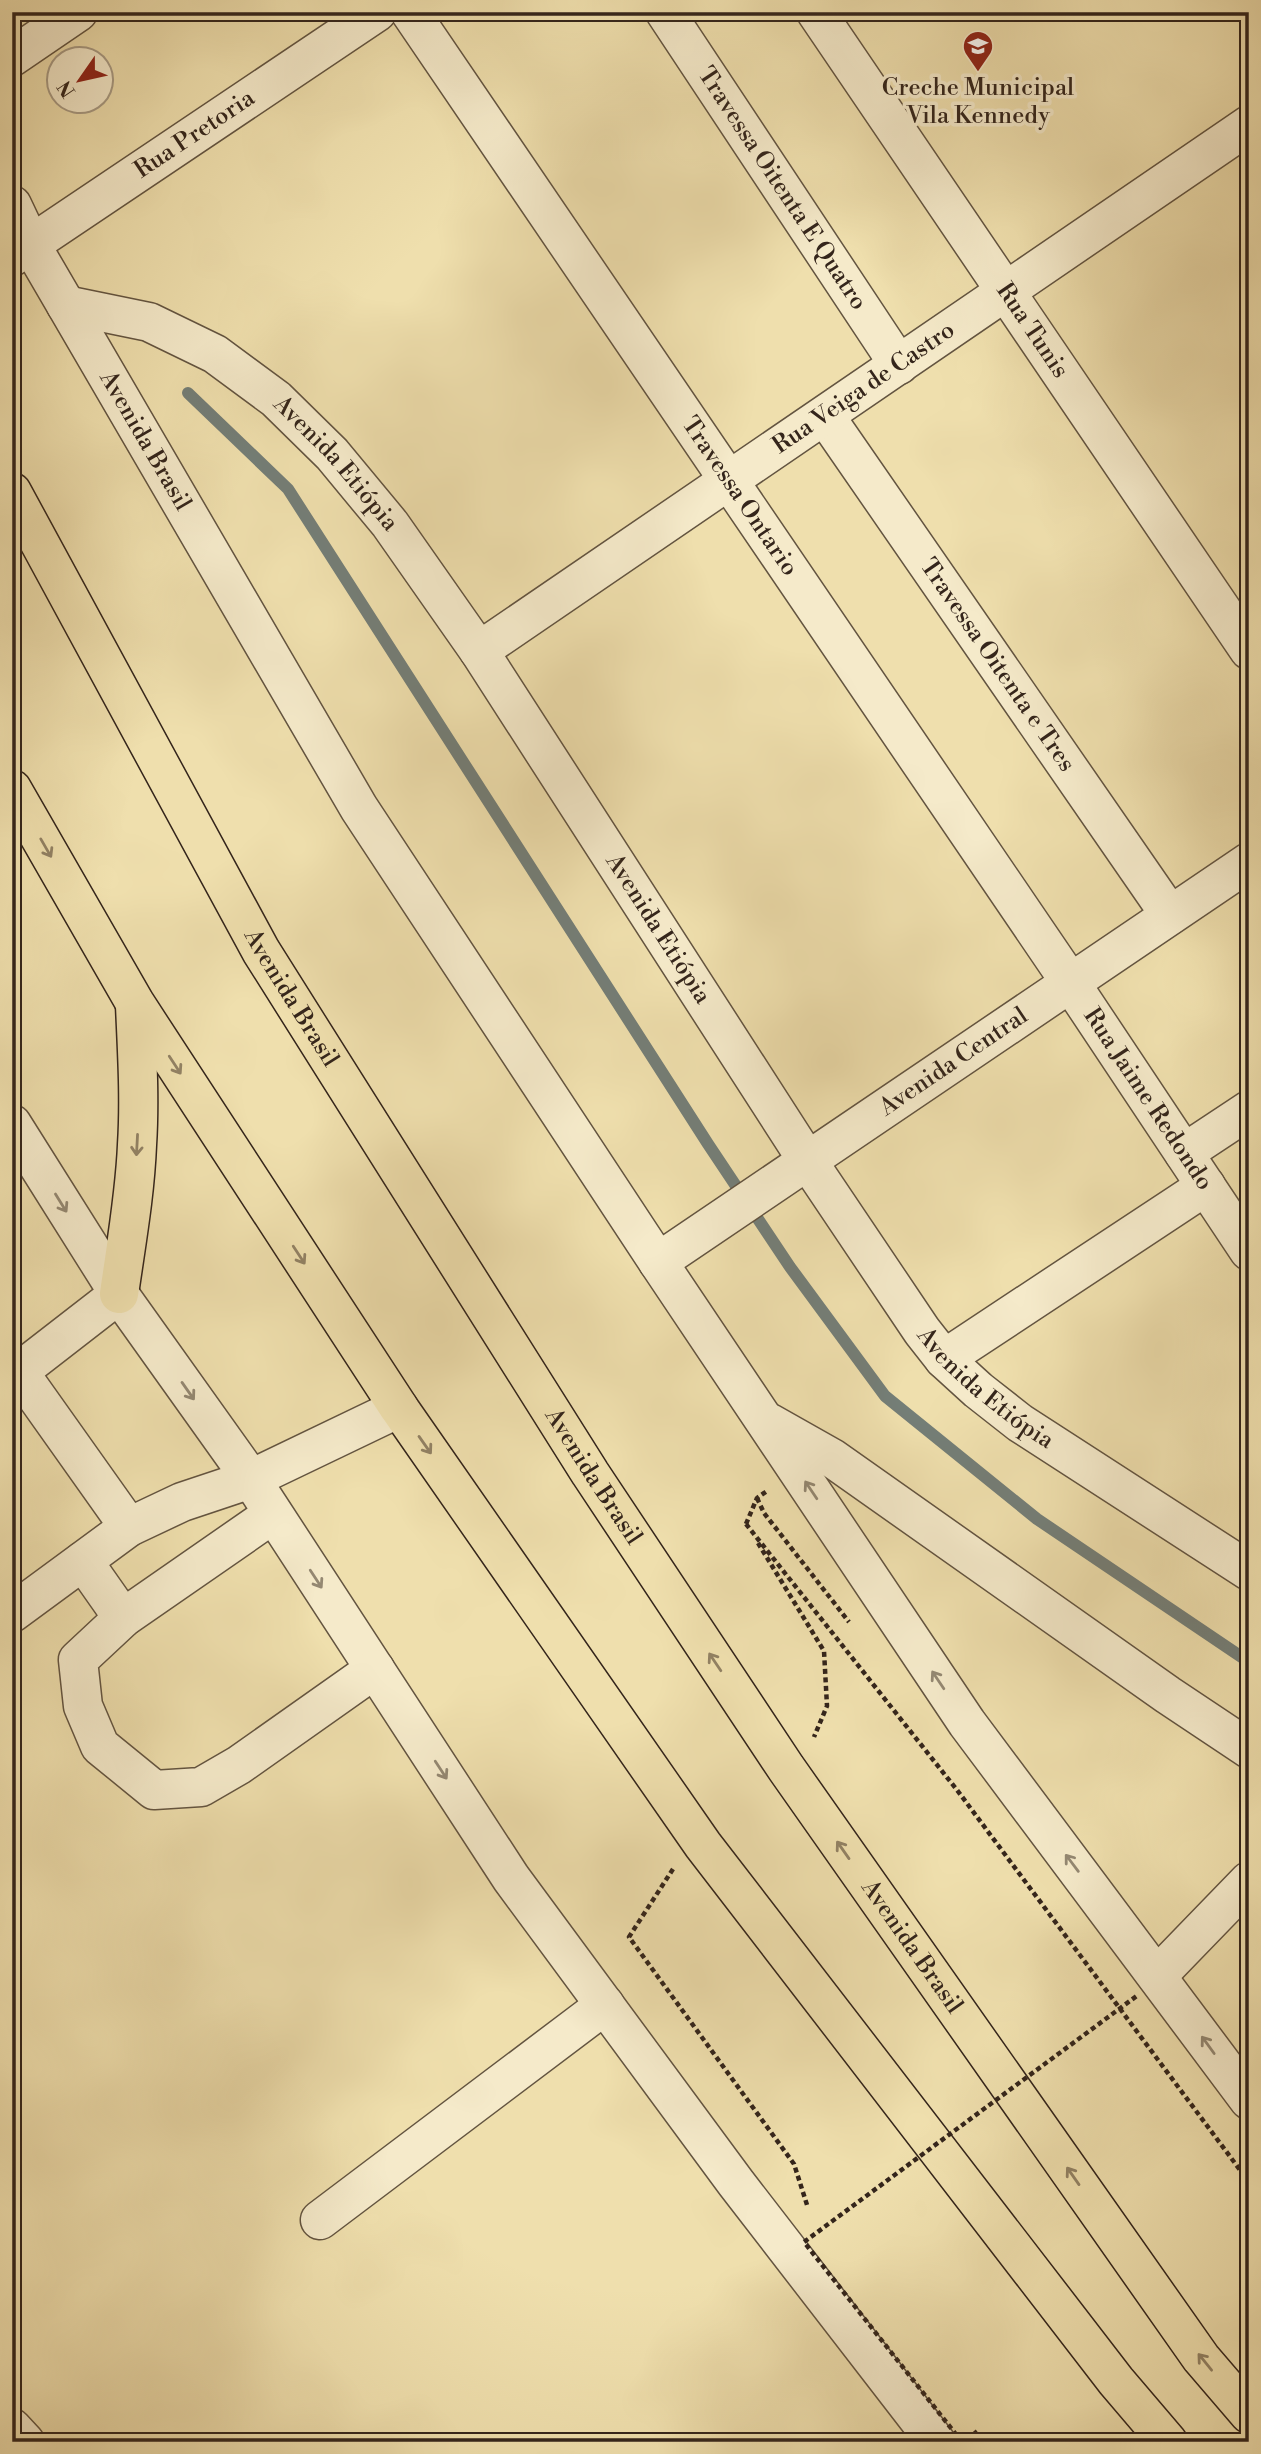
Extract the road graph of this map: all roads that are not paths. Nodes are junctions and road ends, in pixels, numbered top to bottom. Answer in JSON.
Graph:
{"nodes":[{"id":1,"x":78,"y":12,"type":"edge"},
{"id":2,"x":377,"y":12,"type":"edge"},
{"id":3,"x":410,"y":12,"type":"edge"},
{"id":4,"x":665,"y":12,"type":"edge"},
{"id":5,"x":816,"y":12,"type":"edge"},
{"id":6,"x":12,"y":57,"type":"edge"},
{"id":7,"x":1249,"y":125,"type":"edge"},
{"id":8,"x":12,"y":205,"type":"edge"},
{"id":9,"x":21,"y":251,"type":"edge"},
{"id":10,"x":1005,"y":293,"type":"junction"},
{"id":11,"x":66,"y":305,"type":"junction"},
{"id":12,"x":899,"y":365,"type":"junction"},
{"id":13,"x":825,"y":416,"type":"junction"},
{"id":14,"x":730,"y":481,"type":"junction"},
{"id":15,"x":12,"y":492,"type":"edge"},
{"id":16,"x":1249,"y":650,"type":"edge"},
{"id":17,"x":479,"y":651,"type":"junction"},
{"id":18,"x":12,"y":789,"type":"edge"},
{"id":19,"x":1249,"y":862,"type":"edge"},
{"id":20,"x":1170,"y":915,"type":"junction"},
{"id":21,"x":1070,"y":982,"type":"junction"},
{"id":22,"x":135,"y":1003,"type":"junction"},
{"id":23,"x":1249,"y":1110,"type":"edge"},
{"id":24,"x":18,"y":1148,"type":"edge"},
{"id":25,"x":1184,"y":1153,"type":"junction"},
{"id":26,"x":807,"y":1160,"type":"junction"},
{"id":27,"x":1206,"y":1186,"type":"junction"},
{"id":28,"x":1249,"y":1251,"type":"edge"},
{"id":29,"x":658,"y":1262,"type":"junction"},
{"id":30,"x":119,"y":1294,"type":"junction"},
{"id":31,"x":944,"y":1359,"type":"junction"},
{"id":32,"x":16,"y":1375,"type":"edge"},
{"id":33,"x":399,"y":1408,"type":"junction"},
{"id":34,"x":765,"y":1420,"type":"junction"},
{"id":35,"x":251,"y":1479,"type":"junction"},
{"id":36,"x":273,"y":1514,"type":"junction"},
{"id":37,"x":130,"y":1527,"type":"junction"},
{"id":38,"x":83,"y":1561,"type":"junction"},
{"id":39,"x":1249,"y":1571,"type":"edge"},
{"id":40,"x":12,"y":1613,"type":"edge"},
{"id":41,"x":123,"y":1618,"type":"junction"},
{"id":42,"x":375,"y":1669,"type":"junction"},
{"id":43,"x":1249,"y":1749,"type":"edge"},
{"id":44,"x":1249,"y":1881,"type":"edge"},
{"id":45,"x":1147,"y":1985,"type":"junction"},
{"id":46,"x":605,"y":2005,"type":"junction"},
{"id":47,"x":1249,"y":2100,"type":"edge"},
{"id":48,"x":320,"y":2220,"type":"dead end"},
{"id":49,"x":1116,"y":2381,"type":"junction"},
{"id":50,"x":1249,"y":2414,"type":"edge"},
{"id":51,"x":12,"y":2428,"type":"edge"},
{"id":52,"x":25,"y":2442,"type":"edge"},
{"id":53,"x":936,"y":2442,"type":"edge"},
{"id":54,"x":1136,"y":2442,"type":"edge"},
{"id":55,"x":1168,"y":2442,"type":"edge"}],
"edges":[{"from":1,"to":6,"type":"street"},
{"from":2,"to":9,"type":"street","name":"Rua Pretoria"},
{"from":3,"to":14,"type":"street","name":"Travessa Ontario"},
{"from":4,"to":12,"type":"street","name":"Travessa Oitenta E Quatro"},
{"from":5,"to":10,"type":"street","name":"Rua Tunis"},
{"from":7,"to":10,"type":"street","name":"Rua Veiga de Castro"},
{"from":8,"to":9,"type":"street","name":"Avenida Brasil"},
{"from":9,"to":11,"type":"street","name":"Avenida Brasil"},
{"from":10,"to":12,"type":"street","name":"Rua Veiga de Castro"},
{"from":10,"to":16,"type":"street","name":"Rua Tunis"},
{"from":11,"to":17,"type":"street","name":"Avenida Etiópia"},
{"from":11,"to":29,"type":"street","name":"Avenida Brasil"},
{"from":12,"to":13,"type":"street","name":"Rua Veiga de Castro"},
{"from":13,"to":14,"type":"street","name":"Rua Veiga de Castro"},
{"from":13,"to":20,"type":"street","name":"Travessa Oitenta e Tres"},
{"from":14,"to":17,"type":"street","name":"Rua Veiga de Castro"},
{"from":14,"to":21,"type":"street","name":"Travessa Ontario"},
{"from":50,"to":15,"type":"highway","name":"Avenida Brasil","one_way":true},
{"from":17,"to":26,"type":"street","name":"Avenida Etiópia"},
{"from":18,"to":22,"type":"highway","one_way":true},
{"from":19,"to":20,"type":"street","name":"Avenida Central"},
{"from":20,"to":21,"type":"street","name":"Avenida Central"},
{"from":21,"to":25,"type":"street","name":"Rua Jaime Redondo"},
{"from":21,"to":26,"type":"street","name":"Avenida Central"},
{"from":22,"to":30,"type":"highway","one_way":true},
{"from":22,"to":33,"type":"highway","one_way":true},
{"from":23,"to":25,"type":"street"},
{"from":24,"to":30,"type":"street","one_way":true},
{"from":25,"to":27,"type":"street","name":"Rua Jaime Redondo"},
{"from":26,"to":29,"type":"street","name":"Avenida Central"},
{"from":26,"to":31,"type":"street","name":"Avenida Etiópia"},
{"from":27,"to":28,"type":"street","name":"Rua Jaime Redondo"},
{"from":27,"to":31,"type":"street"},
{"from":29,"to":34,"type":"street","name":"Avenida Brasil"},
{"from":30,"to":32,"type":"street"},
{"from":30,"to":35,"type":"street","one_way":true},
{"from":31,"to":39,"type":"street","name":"Avenida Etiópia"},
{"from":32,"to":37,"type":"street"},
{"from":33,"to":35,"type":"street"},
{"from":33,"to":49,"type":"highway","one_way":true},
{"from":34,"to":43,"type":"street"},
{"from":45,"to":34,"type":"street","name":"Avenida Brasil","one_way":true},
{"from":35,"to":36,"type":"street"},
{"from":35,"to":37,"type":"street"},
{"from":36,"to":41,"type":"street"},
{"from":36,"to":42,"type":"street","one_way":true},
{"from":37,"to":38,"type":"street"},
{"from":38,"to":40,"type":"street"},
{"from":38,"to":41,"type":"street"},
{"from":41,"to":42,"type":"street"},
{"from":42,"to":46,"type":"street","one_way":true},
{"from":44,"to":45,"type":"street"},
{"from":47,"to":45,"type":"street","name":"Avenida Brasil","one_way":true},
{"from":46,"to":48,"type":"street"},
{"from":46,"to":53,"type":"street"},
{"from":49,"to":54,"type":"highway"},
{"from":49,"to":55,"type":"highway"},
{"from":51,"to":52,"type":"street"}]}
